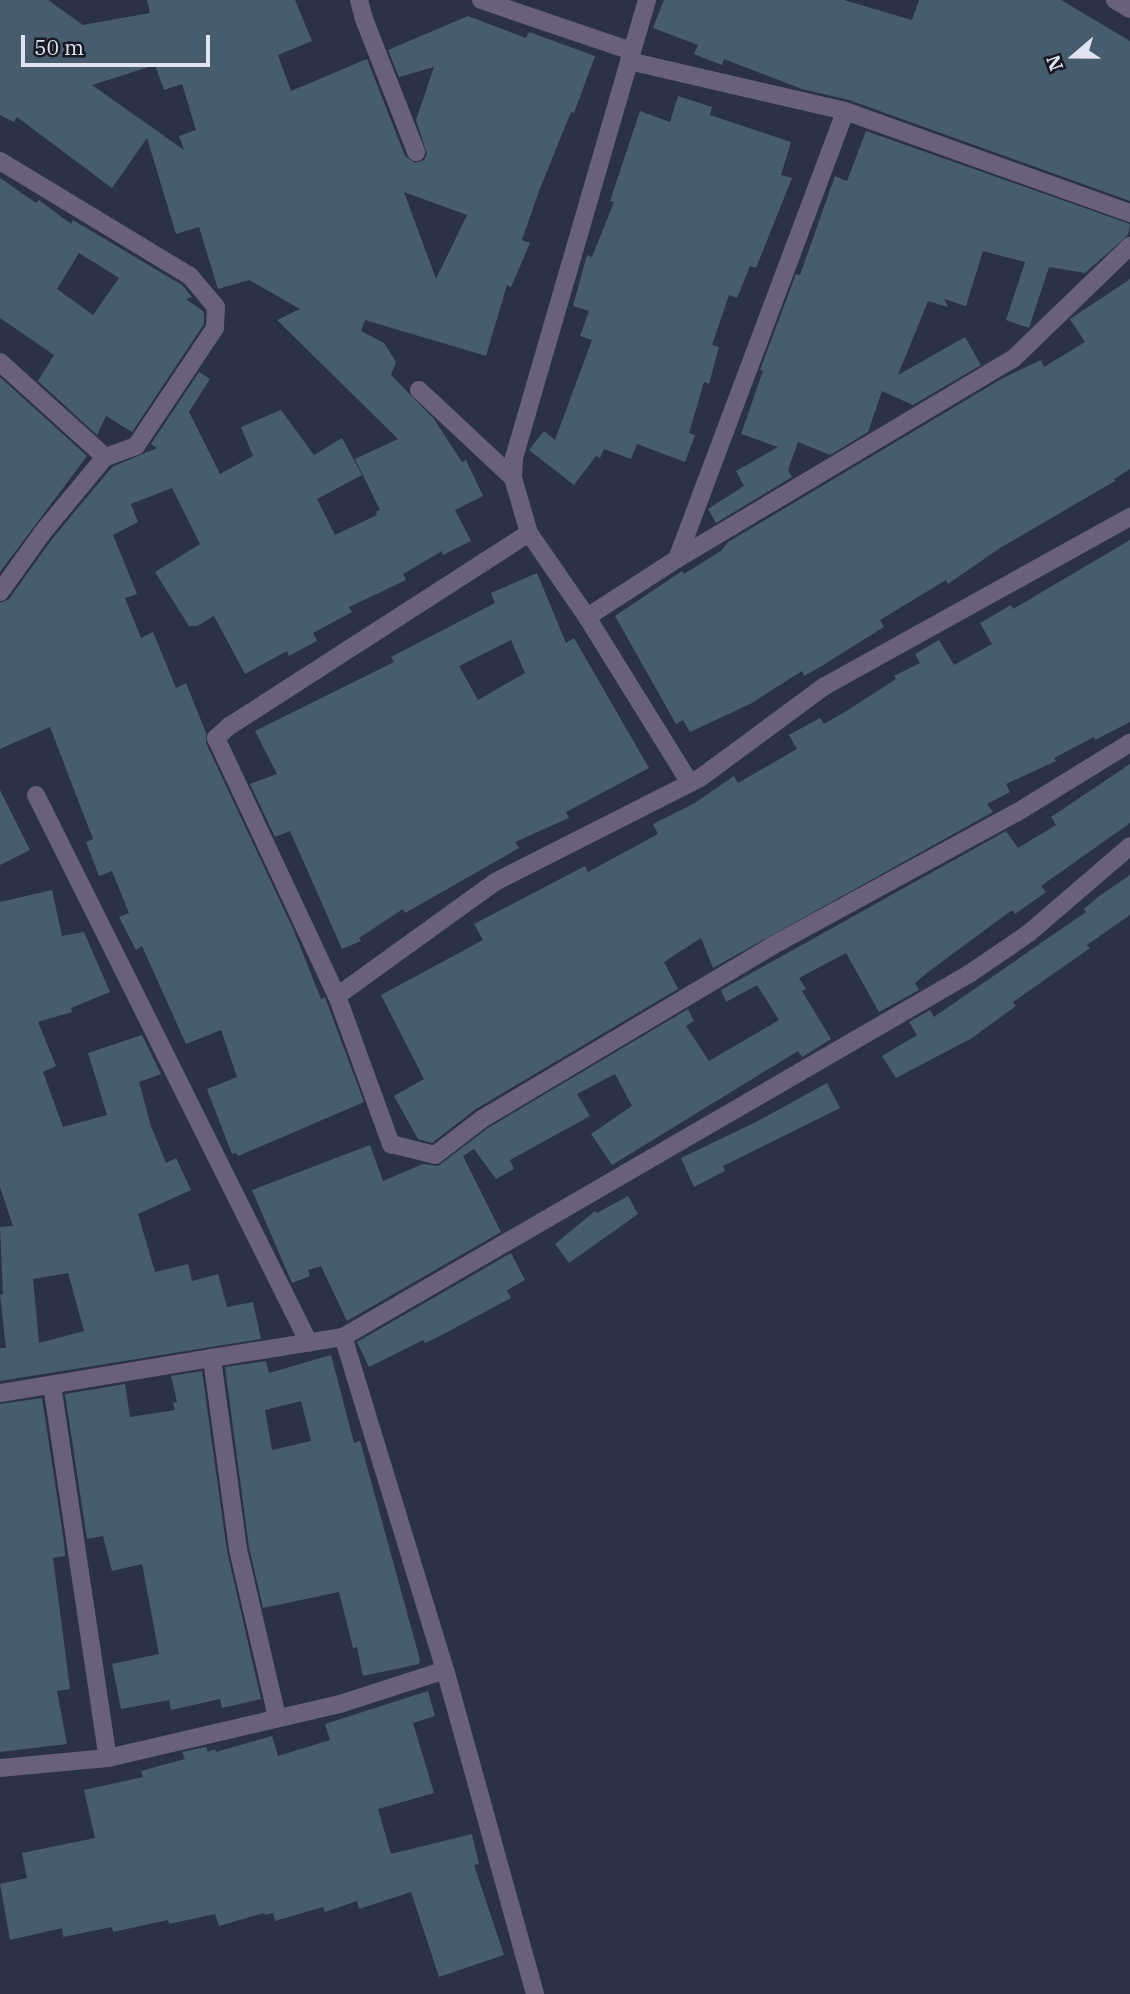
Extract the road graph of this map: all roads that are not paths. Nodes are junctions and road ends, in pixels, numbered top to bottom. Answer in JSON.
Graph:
{"nodes":[{"id":1,"x":359,"y":0,"type":"edge"},
{"id":2,"x":481,"y":0,"type":"edge"},
{"id":3,"x":647,"y":0,"type":"edge"},
{"id":4,"x":1115,"y":0,"type":"edge"},
{"id":5,"x":1130,"y":9,"type":"edge"},
{"id":6,"x":631,"y":56,"type":"junction"},
{"id":7,"x":845,"y":111,"type":"junction"},
{"id":8,"x":416,"y":152,"type":"dead end"},
{"id":9,"x":0,"y":161,"type":"edge"},
{"id":10,"x":1130,"y":213,"type":"edge"},
{"id":11,"x":1130,"y":246,"type":"edge"},
{"id":12,"x":0,"y":362,"type":"edge"},
{"id":13,"x":419,"y":390,"type":"dead end"},
{"id":14,"x":105,"y":457,"type":"junction"},
{"id":15,"x":513,"y":478,"type":"junction"},
{"id":16,"x":1130,"y":517,"type":"edge"},
{"id":17,"x":529,"y":533,"type":"junction"},
{"id":18,"x":677,"y":559,"type":"junction"},
{"id":19,"x":0,"y":592,"type":"edge"},
{"id":20,"x":587,"y":617,"type":"junction"},
{"id":21,"x":1130,"y":743,"type":"edge"},
{"id":22,"x":690,"y":783,"type":"junction"},
{"id":23,"x":36,"y":795,"type":"dead end"},
{"id":24,"x":1130,"y":846,"type":"edge"},
{"id":25,"x":337,"y":996,"type":"junction"},
{"id":26,"x":343,"y":1337,"type":"junction"},
{"id":27,"x":309,"y":1342,"type":"junction"},
{"id":28,"x":212,"y":1358,"type":"junction"},
{"id":29,"x":51,"y":1385,"type":"junction"},
{"id":30,"x":0,"y":1393,"type":"edge"},
{"id":31,"x":445,"y":1671,"type":"junction"},
{"id":32,"x":276,"y":1717,"type":"junction"},
{"id":33,"x":108,"y":1758,"type":"junction"},
{"id":34,"x":0,"y":1768,"type":"edge"},
{"id":35,"x":535,"y":1994,"type":"edge"}],
"edges":[{"from":1,"to":8,"type":"street"},
{"from":2,"to":6,"type":"street"},
{"from":3,"to":6,"type":"street"},
{"from":4,"to":5,"type":"street"},
{"from":6,"to":7,"type":"street"},
{"from":6,"to":15,"type":"street"},
{"from":7,"to":10,"type":"street"},
{"from":7,"to":18,"type":"street"},
{"from":9,"to":14,"type":"street"},
{"from":11,"to":18,"type":"street"},
{"from":12,"to":14,"type":"street"},
{"from":13,"to":15,"type":"street"},
{"from":14,"to":19,"type":"street"},
{"from":15,"to":17,"type":"street"},
{"from":16,"to":22,"type":"street"},
{"from":17,"to":20,"type":"street"},
{"from":17,"to":25,"type":"street"},
{"from":18,"to":20,"type":"street"},
{"from":20,"to":22,"type":"street"},
{"from":21,"to":25,"type":"street"},
{"from":22,"to":25,"type":"street"},
{"from":23,"to":27,"type":"street"},
{"from":24,"to":26,"type":"street"},
{"from":26,"to":27,"type":"street"},
{"from":26,"to":31,"type":"street"},
{"from":27,"to":28,"type":"street"},
{"from":28,"to":29,"type":"street"},
{"from":28,"to":32,"type":"street"},
{"from":29,"to":30,"type":"street"},
{"from":29,"to":33,"type":"street"},
{"from":31,"to":32,"type":"street"},
{"from":31,"to":35,"type":"street"},
{"from":32,"to":33,"type":"street"},
{"from":33,"to":34,"type":"street"}]}
